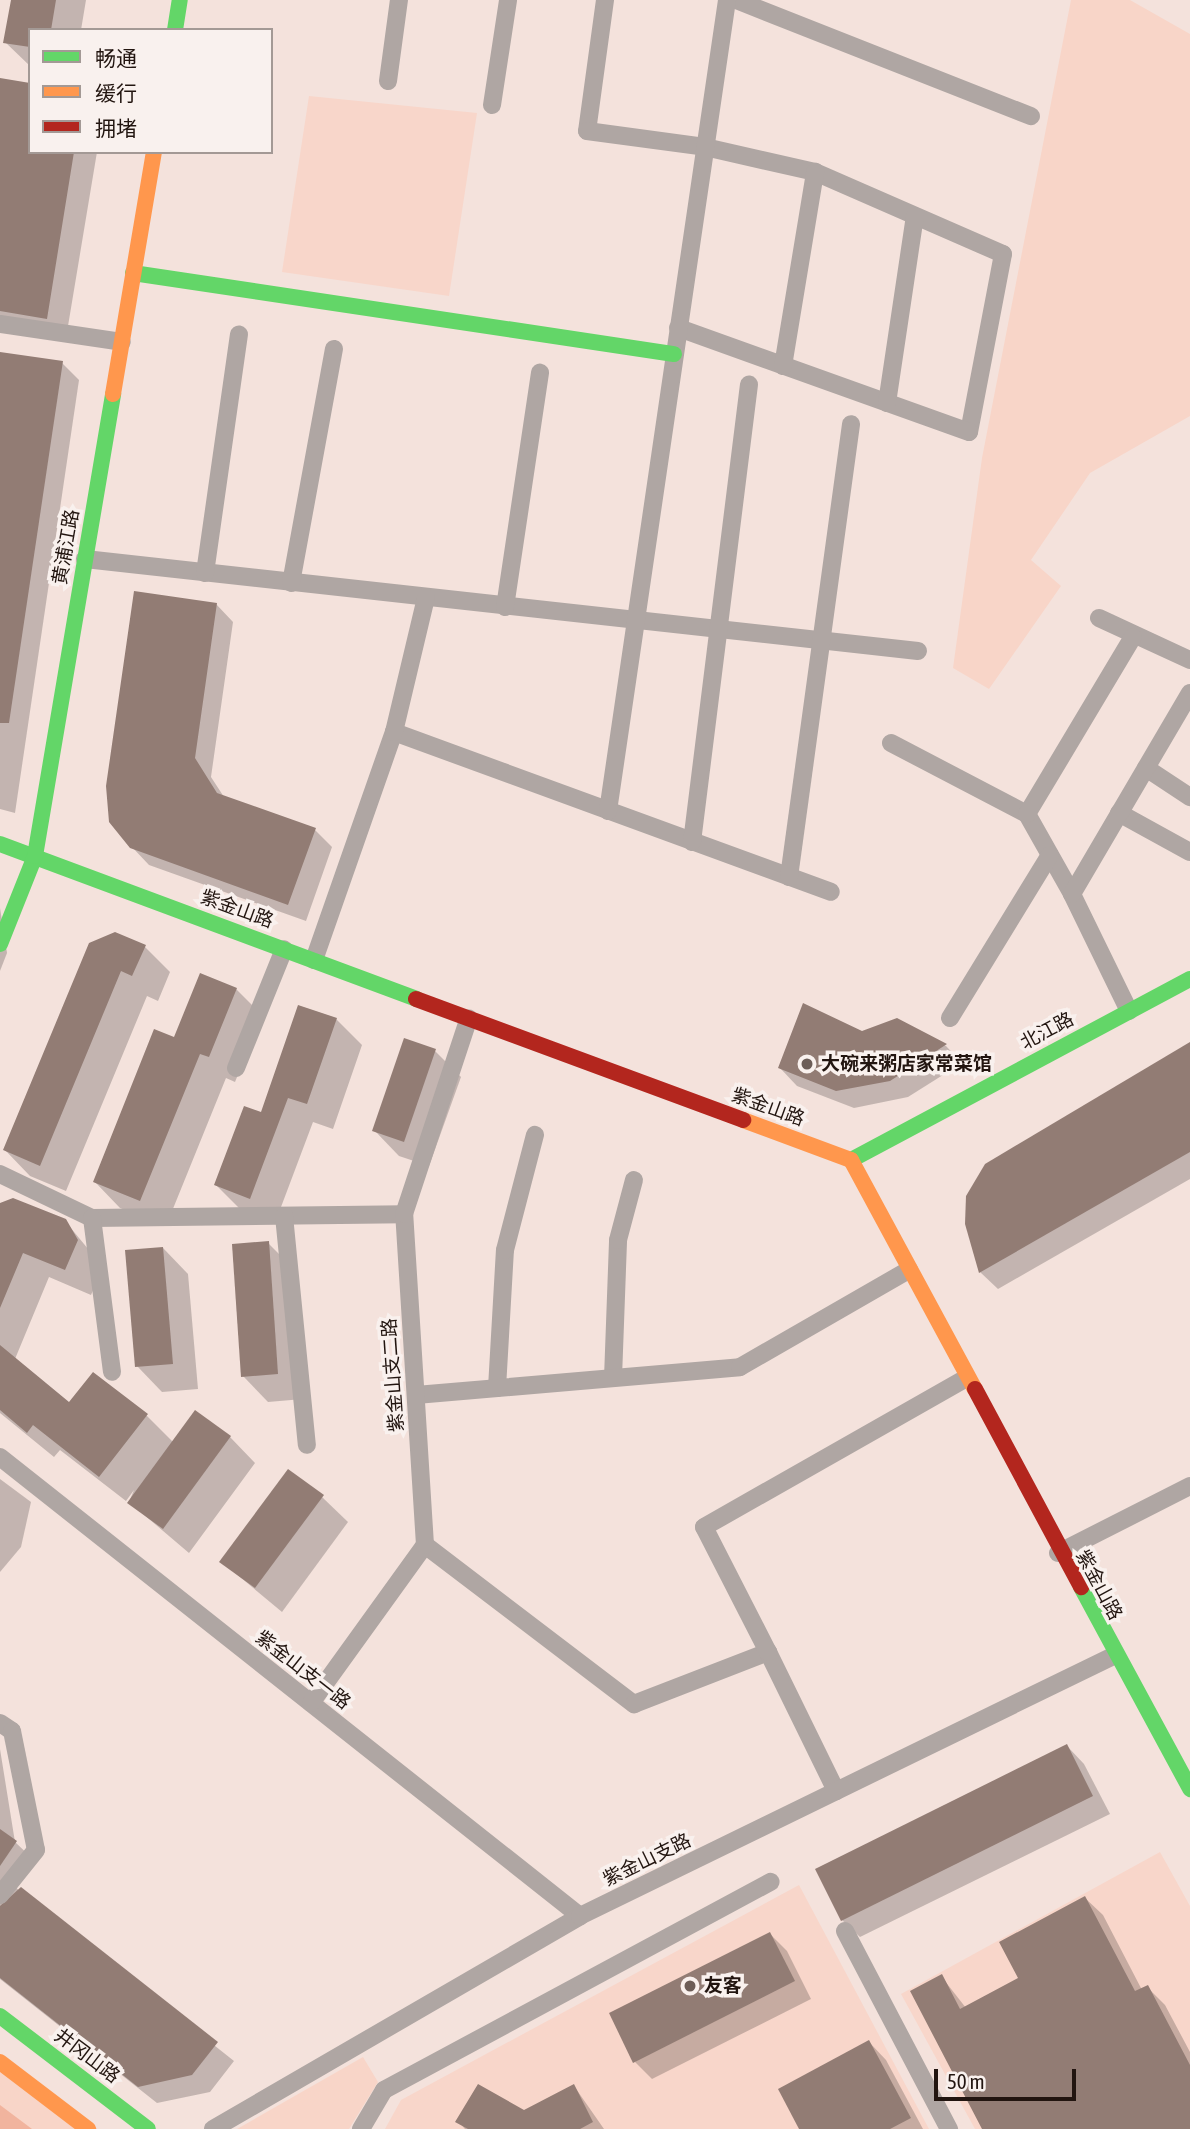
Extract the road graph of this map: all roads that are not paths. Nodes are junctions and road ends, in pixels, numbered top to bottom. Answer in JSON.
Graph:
{"nodes":[{"id":1,"x":180,"y":0,"type":"edge"},
{"id":2,"x":399,"y":0,"type":"edge"},
{"id":3,"x":508,"y":0,"type":"edge"},
{"id":4,"x":605,"y":0,"type":"edge"},
{"id":5,"x":727,"y":0,"type":"edge"},
{"id":6,"x":736,"y":0,"type":"edge"},
{"id":7,"x":175,"y":28,"type":"edge"},
{"id":8,"x":388,"y":81,"type":"dead end"},
{"id":9,"x":492,"y":105,"type":"dead end"},
{"id":10,"x":1031,"y":116,"type":"dead end"},
{"id":11,"x":705,"y":147,"type":"junction"},
{"id":12,"x":154,"y":154,"type":"edge"},
{"id":13,"x":815,"y":172,"type":"junction"},
{"id":14,"x":915,"y":216,"type":"junction"},
{"id":15,"x":133,"y":273,"type":"junction"},
{"id":16,"x":0,"y":324,"type":"edge"},
{"id":17,"x":678,"y":328,"type":"junction"},
{"id":18,"x":239,"y":334,"type":"dead end"},
{"id":19,"x":122,"y":342,"type":"junction"},
{"id":20,"x":334,"y":349,"type":"dead end"},
{"id":21,"x":674,"y":354,"type":"junction"},
{"id":22,"x":783,"y":366,"type":"junction"},
{"id":23,"x":540,"y":373,"type":"dead end"},
{"id":24,"x":749,"y":385,"type":"dead end"},
{"id":25,"x":887,"y":403,"type":"junction"},
{"id":26,"x":851,"y":424,"type":"dead end"},
{"id":27,"x":85,"y":559,"type":"junction"},
{"id":28,"x":205,"y":573,"type":"junction"},
{"id":29,"x":291,"y":583,"type":"junction"},
{"id":30,"x":426,"y":598,"type":"junction"},
{"id":31,"x":505,"y":607,"type":"junction"},
{"id":32,"x":1098,"y":618,"type":"dead end"},
{"id":33,"x":635,"y":621,"type":"junction"},
{"id":34,"x":717,"y":630,"type":"junction"},
{"id":35,"x":1133,"y":637,"type":"junction"},
{"id":36,"x":822,"y":641,"type":"junction"},
{"id":37,"x":918,"y":651,"type":"dead end"},
{"id":38,"x":1190,"y":660,"type":"edge"},
{"id":39,"x":1190,"y":693,"type":"edge"},
{"id":40,"x":394,"y":732,"type":"junction"},
{"id":41,"x":891,"y":743,"type":"dead end"},
{"id":42,"x":1146,"y":768,"type":"junction"},
{"id":43,"x":1190,"y":797,"type":"edge"},
{"id":44,"x":608,"y":811,"type":"junction"},
{"id":45,"x":1119,"y":813,"type":"junction"},
{"id":46,"x":1027,"y":814,"type":"junction"},
{"id":47,"x":692,"y":842,"type":"junction"},
{"id":48,"x":0,"y":844,"type":"edge"},
{"id":49,"x":1190,"y":852,"type":"edge"},
{"id":50,"x":1050,"y":855,"type":"junction"},
{"id":51,"x":35,"y":856,"type":"junction"},
{"id":52,"x":789,"y":877,"type":"junction"},
{"id":53,"x":831,"y":892,"type":"dead end"},
{"id":54,"x":1072,"y":894,"type":"junction"},
{"id":55,"x":0,"y":944,"type":"edge"},
{"id":56,"x":284,"y":948,"type":"junction"},
{"id":57,"x":314,"y":960,"type":"junction"},
{"id":58,"x":1190,"y":979,"type":"edge"},
{"id":59,"x":1129,"y":1011,"type":"junction"},
{"id":60,"x":469,"y":1018,"type":"junction"},
{"id":61,"x":950,"y":1018,"type":"dead end"},
{"id":62,"x":236,"y":1068,"type":"dead end"},
{"id":63,"x":535,"y":1135,"type":"dead end"},
{"id":64,"x":850,"y":1160,"type":"junction"},
{"id":65,"x":0,"y":1174,"type":"edge"},
{"id":66,"x":634,"y":1180,"type":"dead end"},
{"id":67,"x":404,"y":1214,"type":"junction"},
{"id":68,"x":284,"y":1216,"type":"junction"},
{"id":69,"x":92,"y":1218,"type":"junction"},
{"id":70,"x":909,"y":1270,"type":"junction"},
{"id":71,"x":112,"y":1372,"type":"dead end"},
{"id":72,"x":612,"y":1378,"type":"junction"},
{"id":73,"x":965,"y":1379,"type":"junction"},
{"id":74,"x":497,"y":1388,"type":"junction"},
{"id":75,"x":416,"y":1395,"type":"junction"},
{"id":76,"x":307,"y":1445,"type":"dead end"},
{"id":77,"x":0,"y":1457,"type":"edge"},
{"id":78,"x":1190,"y":1486,"type":"edge"},
{"id":79,"x":425,"y":1545,"type":"junction"},
{"id":80,"x":1058,"y":1552,"type":"junction"},
{"id":81,"x":768,"y":1651,"type":"junction"},
{"id":82,"x":1113,"y":1656,"type":"junction"},
{"id":83,"x":311,"y":1703,"type":"junction"},
{"id":84,"x":0,"y":1723,"type":"edge"},
{"id":85,"x":1190,"y":1789,"type":"edge"},
{"id":86,"x":836,"y":1791,"type":"junction"},
{"id":87,"x":771,"y":1882,"type":"dead end"},
{"id":88,"x":0,"y":1895,"type":"edge"},
{"id":89,"x":580,"y":1916,"type":"junction"},
{"id":90,"x":845,"y":1931,"type":"dead end"},
{"id":91,"x":0,"y":2016,"type":"edge"},
{"id":92,"x":0,"y":2062,"type":"edge"},
{"id":93,"x":88,"y":2129,"type":"edge"},
{"id":94,"x":148,"y":2129,"type":"edge"},
{"id":95,"x":214,"y":2129,"type":"edge"},
{"id":96,"x":360,"y":2129,"type":"edge"},
{"id":97,"x":948,"y":2129,"type":"edge"}],
"edges":[{"from":1,"to":7,"type":"street"},
{"from":2,"to":8,"type":"street"},
{"from":3,"to":9,"type":"street"},
{"from":4,"to":11,"type":"street"},
{"from":5,"to":11,"type":"street"},
{"from":6,"to":10,"type":"street"},
{"from":11,"to":13,"type":"street"},
{"from":11,"to":17,"type":"street"},
{"from":12,"to":15,"type":"street","name":"黄浦江路"},
{"from":13,"to":14,"type":"street"},
{"from":13,"to":22,"type":"street"},
{"from":14,"to":25,"type":"street"},
{"from":14,"to":25,"type":"street"},
{"from":15,"to":19,"type":"street","name":"黄浦江路"},
{"from":15,"to":21,"type":"street"},
{"from":16,"to":19,"type":"street"},
{"from":17,"to":21,"type":"street"},
{"from":17,"to":22,"type":"street"},
{"from":18,"to":28,"type":"street"},
{"from":19,"to":27,"type":"street","name":"黄浦江路"},
{"from":20,"to":29,"type":"street"},
{"from":21,"to":33,"type":"street"},
{"from":22,"to":25,"type":"street"},
{"from":23,"to":31,"type":"street"},
{"from":24,"to":34,"type":"street"},
{"from":26,"to":36,"type":"street"},
{"from":27,"to":28,"type":"street"},
{"from":27,"to":51,"type":"street","name":"黄浦江路"},
{"from":28,"to":29,"type":"street"},
{"from":29,"to":30,"type":"street"},
{"from":30,"to":31,"type":"street"},
{"from":30,"to":40,"type":"street"},
{"from":31,"to":33,"type":"street"},
{"from":32,"to":35,"type":"street"},
{"from":33,"to":34,"type":"street"},
{"from":33,"to":44,"type":"street"},
{"from":34,"to":36,"type":"street"},
{"from":34,"to":47,"type":"street"},
{"from":35,"to":38,"type":"street"},
{"from":35,"to":46,"type":"street"},
{"from":36,"to":37,"type":"street"},
{"from":36,"to":52,"type":"street"},
{"from":39,"to":42,"type":"street"},
{"from":40,"to":44,"type":"street"},
{"from":40,"to":57,"type":"street"},
{"from":41,"to":46,"type":"street"},
{"from":42,"to":43,"type":"street"},
{"from":42,"to":45,"type":"street"},
{"from":44,"to":47,"type":"street"},
{"from":45,"to":49,"type":"street"},
{"from":45,"to":54,"type":"street"},
{"from":46,"to":50,"type":"street"},
{"from":47,"to":52,"type":"street"},
{"from":48,"to":51,"type":"street","name":"紫金山路"},
{"from":50,"to":54,"type":"street"},
{"from":50,"to":61,"type":"street"},
{"from":51,"to":55,"type":"street","name":"黄浦江路"},
{"from":51,"to":56,"type":"street","name":"紫金山路"},
{"from":52,"to":53,"type":"street"},
{"from":54,"to":59,"type":"street"},
{"from":56,"to":57,"type":"street","name":"紫金山路"},
{"from":56,"to":62,"type":"street"},
{"from":57,"to":60,"type":"street","name":"紫金山路"},
{"from":58,"to":59,"type":"street","name":"北江路"},
{"from":59,"to":64,"type":"street","name":"北江路"},
{"from":60,"to":64,"type":"street","name":"紫金山路"},
{"from":60,"to":67,"type":"street","name":"紫金山支二路"},
{"from":63,"to":74,"type":"street"},
{"from":64,"to":70,"type":"street","name":"紫金山路"},
{"from":65,"to":69,"type":"street"},
{"from":66,"to":72,"type":"street"},
{"from":67,"to":68,"type":"street"},
{"from":67,"to":75,"type":"street","name":"紫金山支二路"},
{"from":68,"to":69,"type":"street"},
{"from":68,"to":76,"type":"street"},
{"from":69,"to":71,"type":"street"},
{"from":70,"to":72,"type":"street"},
{"from":70,"to":73,"type":"street","name":"紫金山路"},
{"from":72,"to":74,"type":"street"},
{"from":73,"to":80,"type":"street","name":"紫金山路"},
{"from":73,"to":81,"type":"street"},
{"from":74,"to":75,"type":"street"},
{"from":75,"to":79,"type":"street","name":"紫金山支二路"},
{"from":77,"to":83,"type":"street","name":"紫金山支一路"},
{"from":78,"to":80,"type":"street"},
{"from":79,"to":81,"type":"street"},
{"from":79,"to":83,"type":"street"},
{"from":80,"to":82,"type":"street","name":"紫金山路"},
{"from":81,"to":86,"type":"street"},
{"from":82,"to":85,"type":"street","name":"紫金山路"},
{"from":82,"to":86,"type":"street","name":"紫金山支路"},
{"from":83,"to":89,"type":"street","name":"紫金山支一路"},
{"from":84,"to":88,"type":"street"},
{"from":86,"to":89,"type":"street","name":"紫金山支路"},
{"from":87,"to":96,"type":"street"},
{"from":89,"to":95,"type":"street","name":"紫金山支路"},
{"from":90,"to":97,"type":"street"},
{"from":91,"to":94,"type":"street","name":"井冈山路"},
{"from":92,"to":93,"type":"street"}]}
